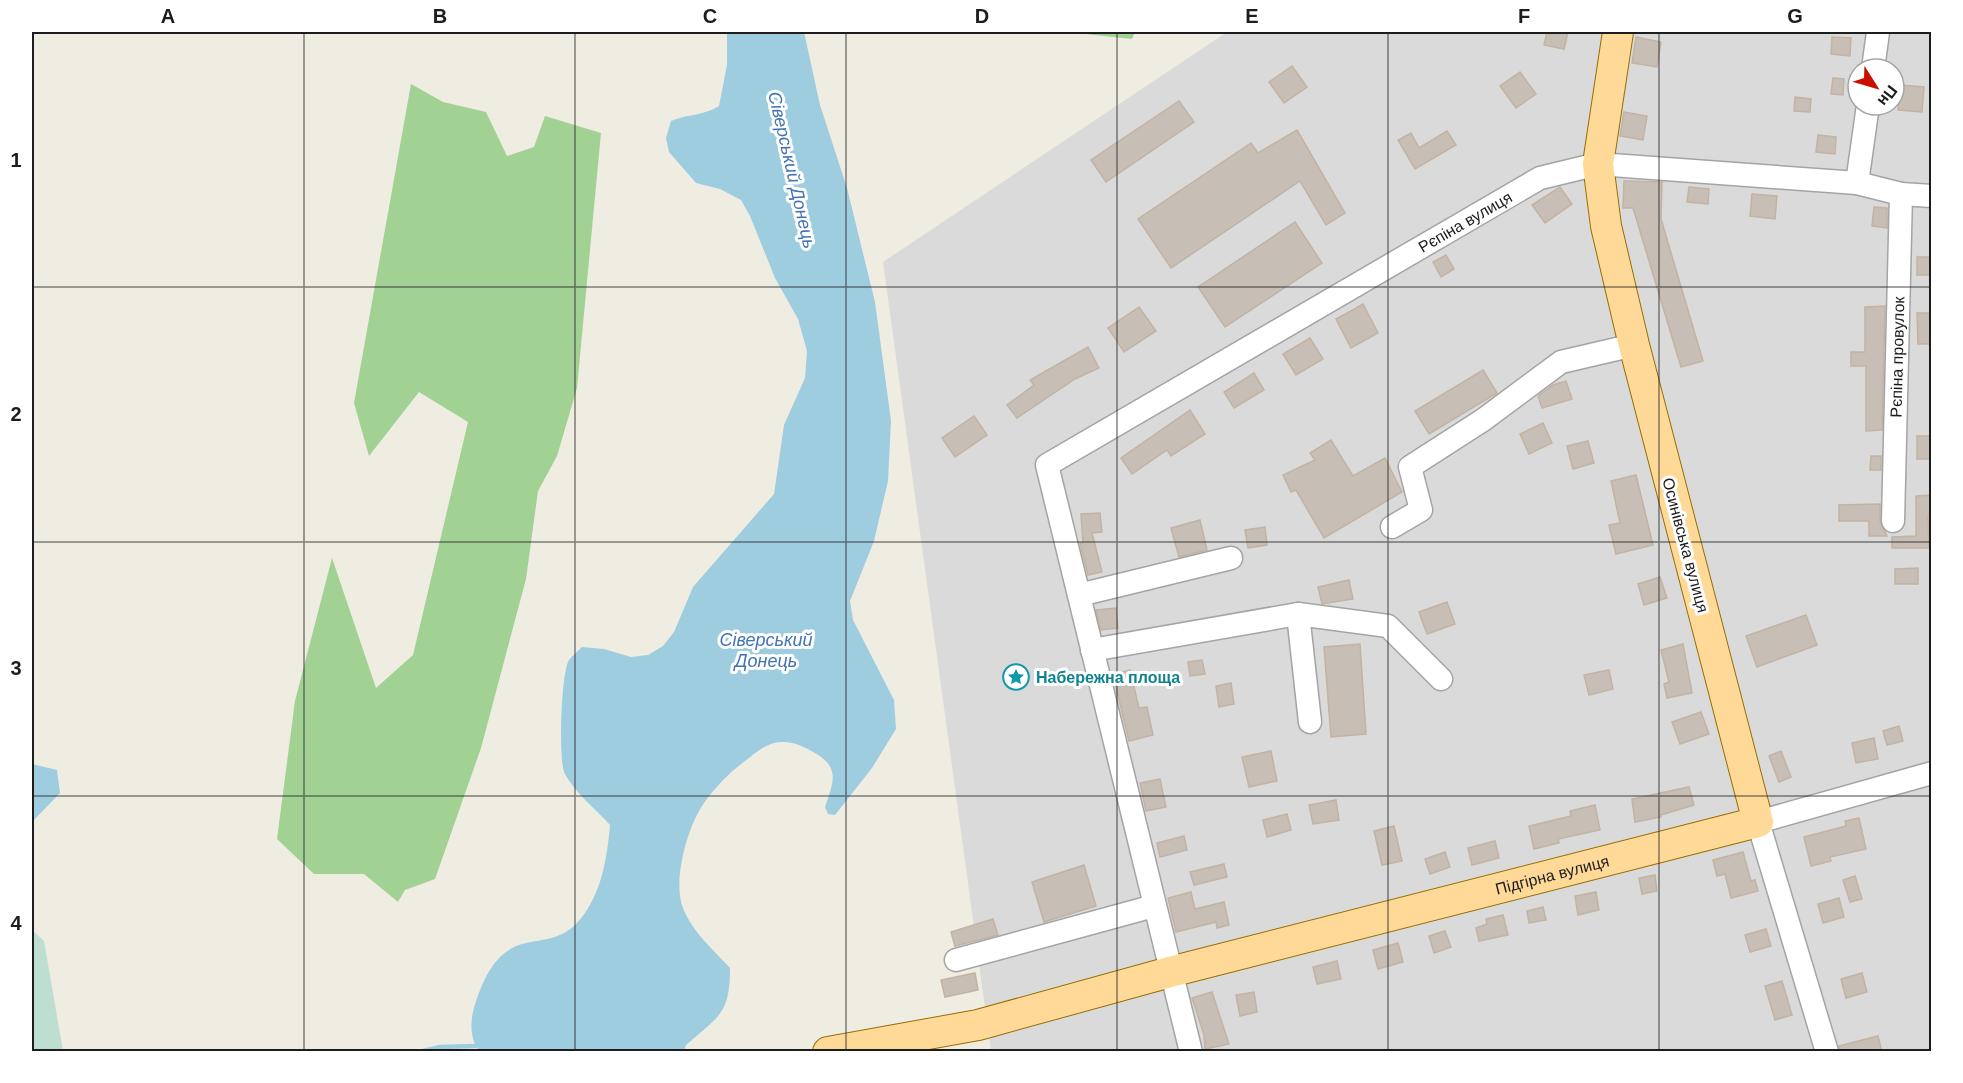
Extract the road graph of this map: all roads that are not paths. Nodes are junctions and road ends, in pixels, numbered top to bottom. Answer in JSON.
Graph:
{"nodes":[{"id":1,"x":1618,"y":32,"type":"edge"},
{"id":2,"x":1878,"y":32,"type":"edge"},
{"id":3,"x":1875,"y":57,"type":"edge"},
{"id":4,"x":1866,"y":117,"type":"edge"},
{"id":5,"x":1598,"y":164,"type":"junction"},
{"id":6,"x":1857,"y":183,"type":"junction"},
{"id":7,"x":1900,"y":194,"type":"junction"},
{"id":8,"x":1932,"y":196,"type":"edge"},
{"id":9,"x":1634,"y":345,"type":"junction"},
{"id":10,"x":1893,"y":521,"type":"dead end"},
{"id":11,"x":1392,"y":527,"type":"dead end"},
{"id":12,"x":1231,"y":558,"type":"dead end"},
{"id":13,"x":1079,"y":595,"type":"junction"},
{"id":14,"x":1298,"y":614,"type":"junction"},
{"id":15,"x":1092,"y":650,"type":"junction"},
{"id":16,"x":1441,"y":679,"type":"dead end"},
{"id":17,"x":1310,"y":722,"type":"dead end"},
{"id":18,"x":1932,"y":773,"type":"edge"},
{"id":19,"x":1758,"y":822,"type":"junction"},
{"id":20,"x":1154,"y":906,"type":"junction"},
{"id":21,"x":956,"y":960,"type":"dead end"},
{"id":22,"x":1170,"y":972,"type":"junction"},
{"id":23,"x":828,"y":1052,"type":"edge"},
{"id":24,"x":1191,"y":1052,"type":"edge"},
{"id":25,"x":1827,"y":1052,"type":"edge"}],
"edges":[{"from":1,"to":5,"type":"main road","name":"Осинівська вулиця"},
{"from":2,"to":3,"type":"street"},
{"from":4,"to":6,"type":"street"},
{"from":5,"to":6,"type":"street","name":"Рєпіна вулиця"},
{"from":5,"to":9,"type":"main road","name":"Осинівська вулиця"},
{"from":5,"to":13,"type":"street","name":"Рєпіна вулиця"},
{"from":6,"to":7,"type":"street","name":"Рєпіна вулиця"},
{"from":7,"to":8,"type":"street","name":"Рєпіна вулиця"},
{"from":7,"to":10,"type":"street","name":"Рєпіна провулок"},
{"from":9,"to":11,"type":"street"},
{"from":9,"to":19,"type":"main road","name":"Осинівська вулиця"},
{"from":12,"to":13,"type":"street"},
{"from":13,"to":15,"type":"street"},
{"from":14,"to":15,"type":"street"},
{"from":14,"to":16,"type":"street"},
{"from":14,"to":17,"type":"street"},
{"from":15,"to":20,"type":"street"},
{"from":18,"to":19,"type":"street","name":"Підгірна вулиця"},
{"from":19,"to":22,"type":"main road","name":"Підгірна вулиця"},
{"from":19,"to":25,"type":"street","name":"Осинівська вулиця"},
{"from":20,"to":21,"type":"street"},
{"from":20,"to":22,"type":"street"},
{"from":22,"to":23,"type":"main road","name":"Підгірна вулиця"},
{"from":22,"to":24,"type":"street"}]}
